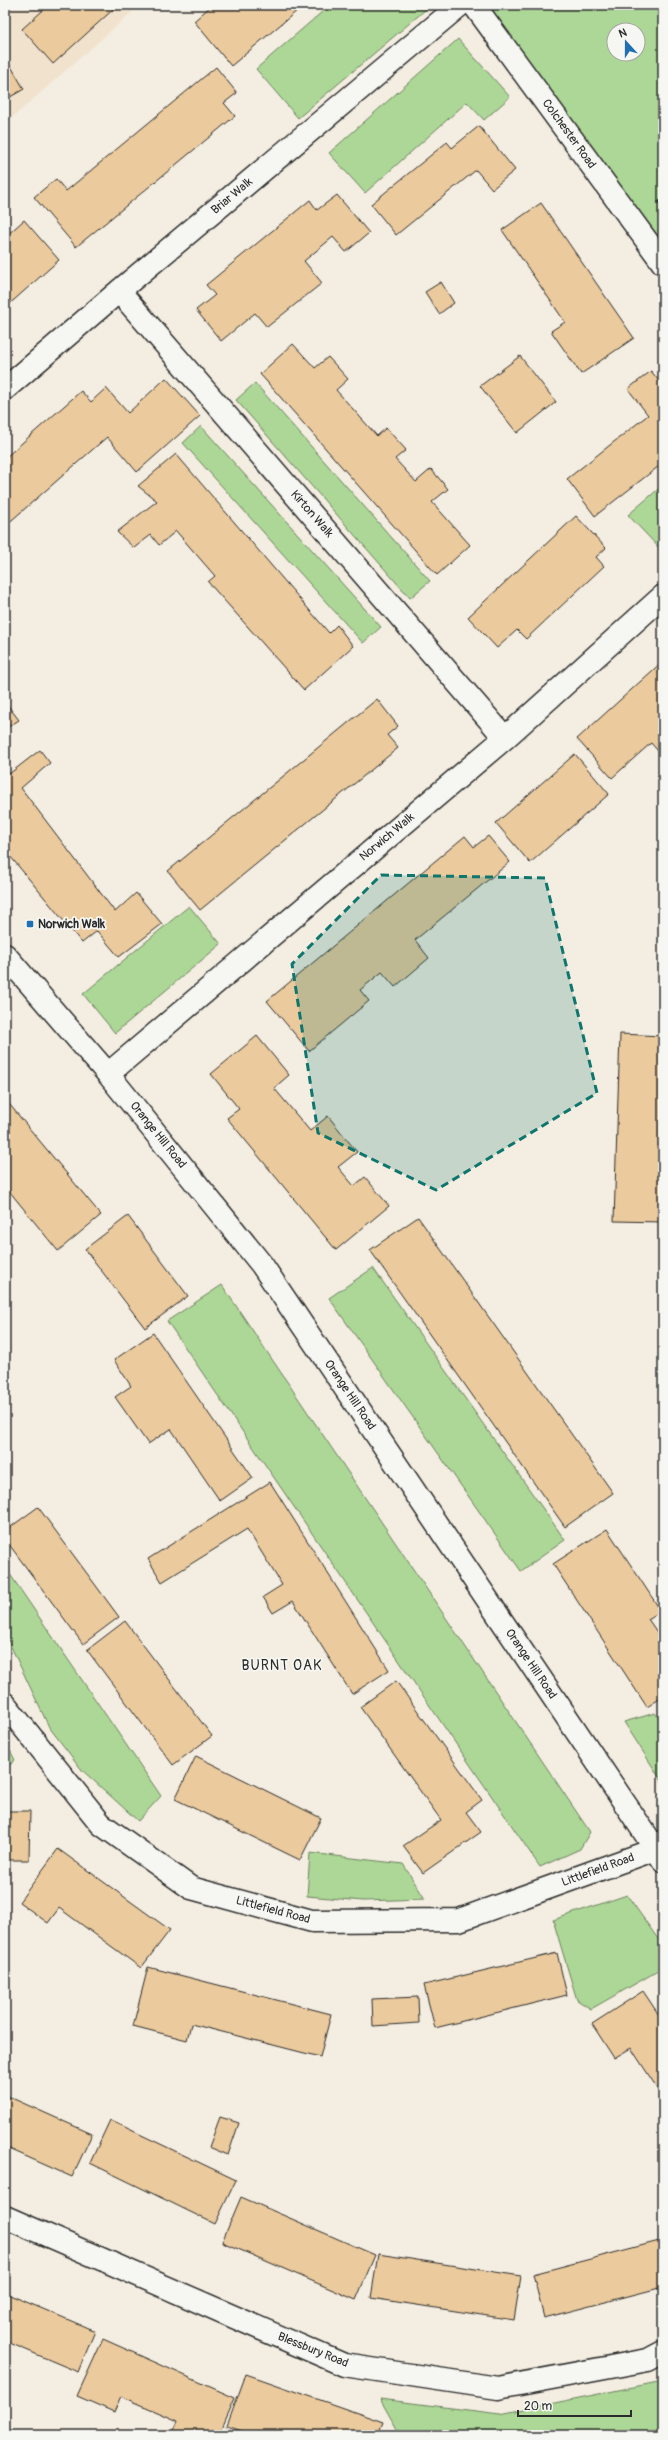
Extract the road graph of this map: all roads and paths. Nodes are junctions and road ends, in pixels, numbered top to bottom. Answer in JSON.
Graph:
{"nodes":[{"id":1,"x":460,"y":5,"type":"edge"},
{"id":2,"x":474,"y":5,"type":"edge"},
{"id":3,"x":663,"y":263,"type":"edge"},
{"id":4,"x":118,"y":291,"type":"junction"},
{"id":5,"x":5,"y":389,"type":"edge"},
{"id":6,"x":663,"y":596,"type":"edge"},
{"id":7,"x":505,"y":738,"type":"junction"},
{"id":8,"x":5,"y":955,"type":"edge"},
{"id":9,"x":108,"y":1074,"type":"junction"},
{"id":10,"x":5,"y":1704,"type":"edge"},
{"id":11,"x":661,"y":1851,"type":"edge"},
{"id":12,"x":5,"y":2217,"type":"edge"},
{"id":13,"x":663,"y":2352,"type":"edge"}],
"edges":[{"from":1,"to":4,"type":"street","name":"Briar Walk"},
{"from":2,"to":3,"type":"street","name":"Colchester Road"},
{"from":4,"to":5,"type":"street","name":"Briar Walk"},
{"from":4,"to":7,"type":"street","name":"Kirton Walk"},
{"from":6,"to":7,"type":"street","name":"Norwich Walk"},
{"from":7,"to":9,"type":"street","name":"Norwich Walk"},
{"from":8,"to":9,"type":"street","name":"Orange Hill Road"},
{"from":9,"to":11,"type":"street","name":"Orange Hill Road"},
{"from":10,"to":11,"type":"street","name":"Littlefield Road"},
{"from":12,"to":13,"type":"street","name":"Blessbury Road"}]}
